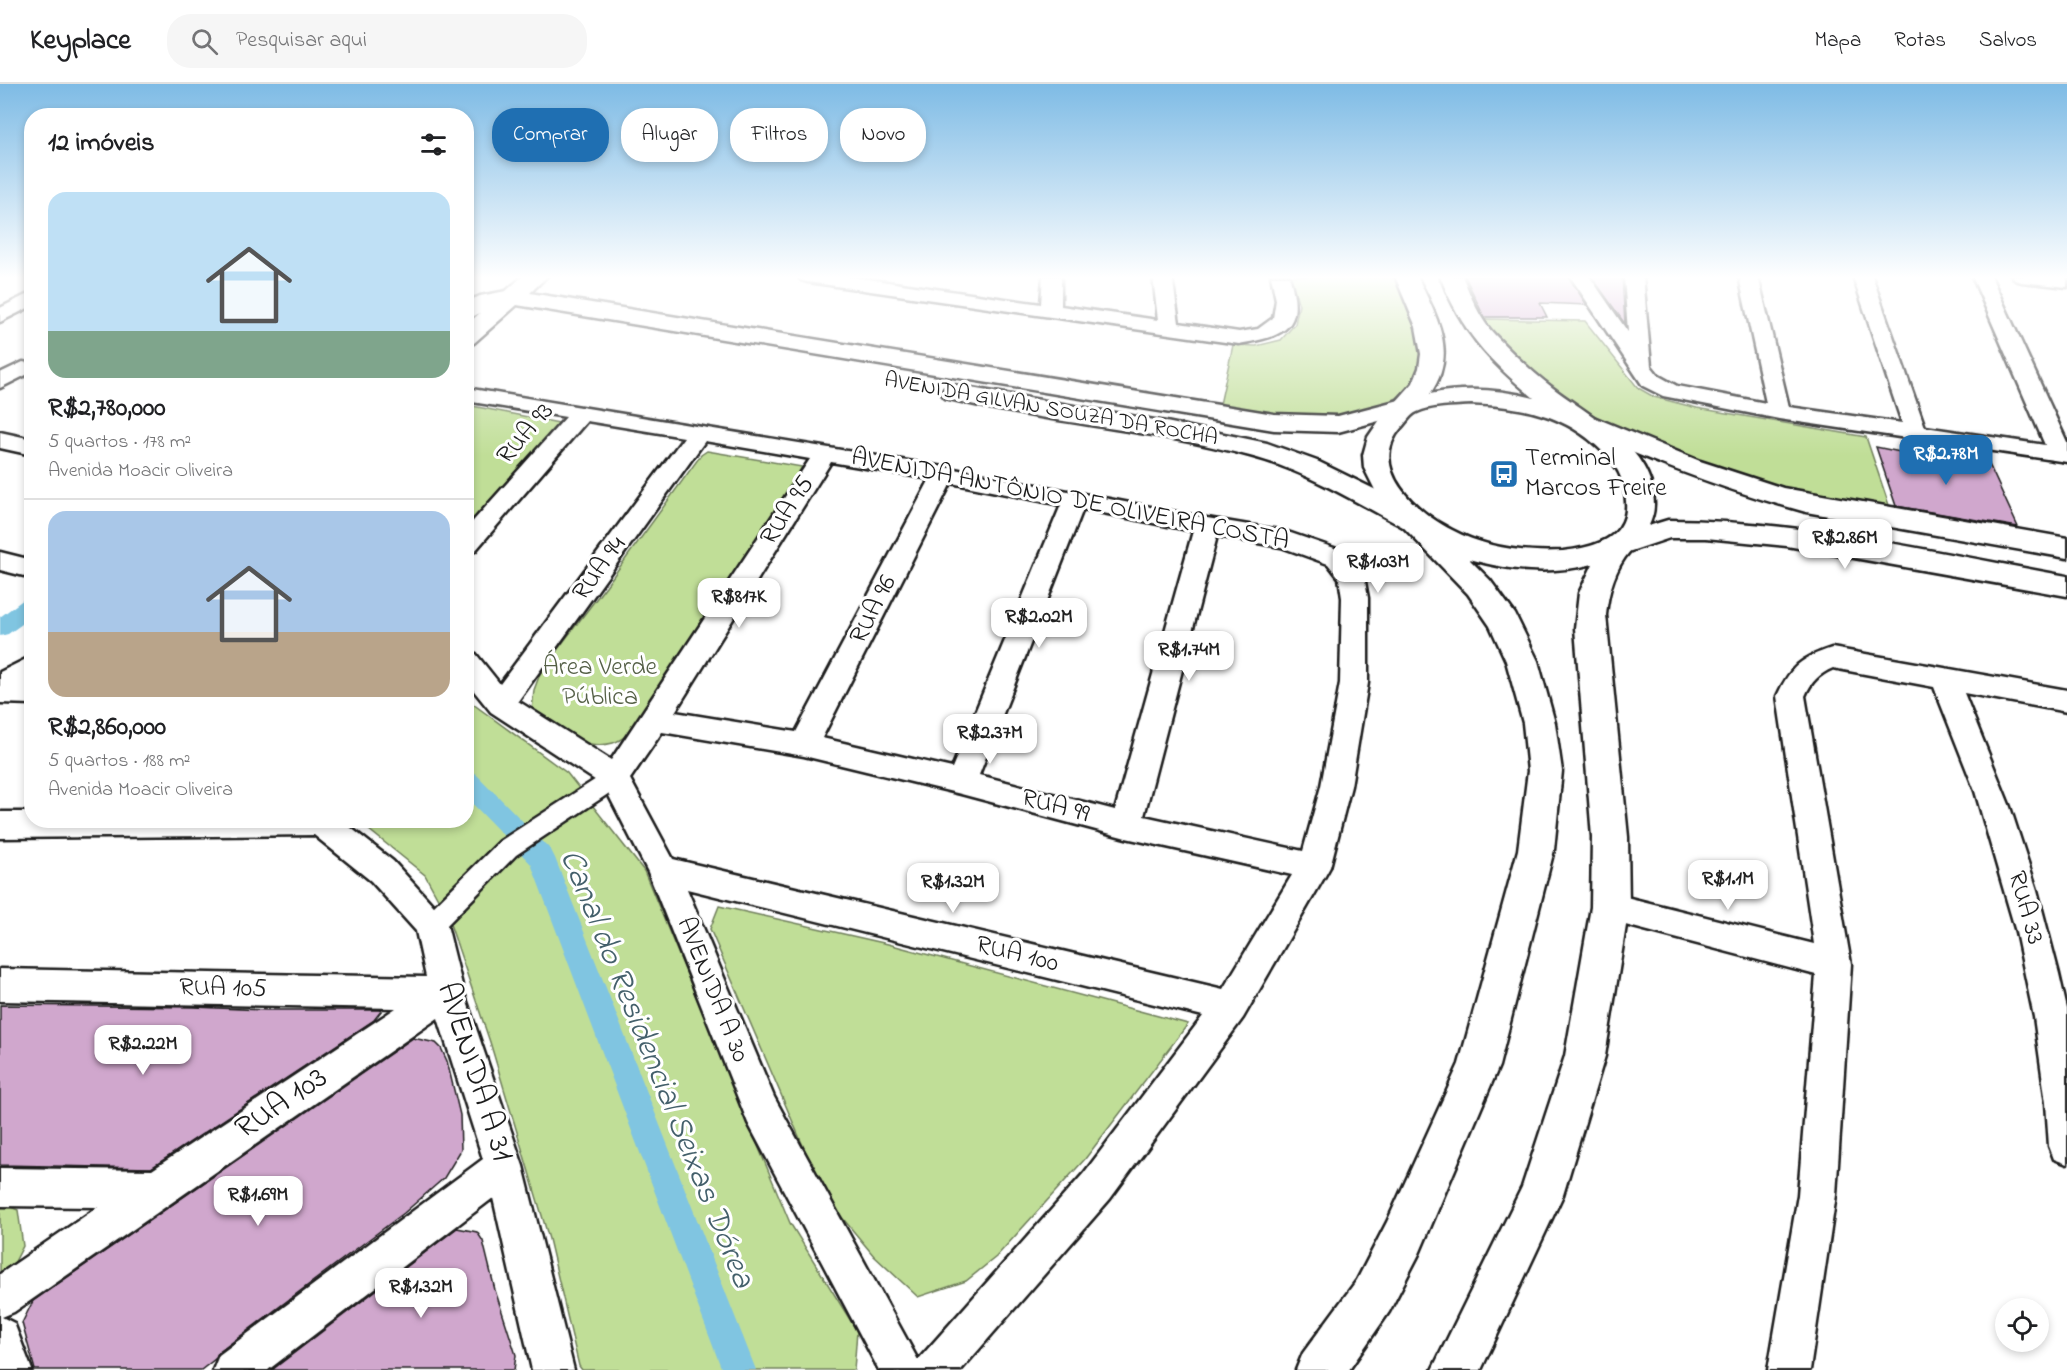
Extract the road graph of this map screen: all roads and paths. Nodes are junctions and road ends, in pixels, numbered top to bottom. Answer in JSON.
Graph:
{"nodes":[{"id":1,"x":621,"y":336,"type":"edge"},
{"id":2,"x":751,"y":336,"type":"edge"},
{"id":3,"x":1220,"y":336,"type":"edge"},
{"id":4,"x":1254,"y":336,"type":"edge"},
{"id":5,"x":1430,"y":336,"type":"edge"},
{"id":6,"x":1482,"y":336,"type":"edge"},
{"id":7,"x":1620,"y":336,"type":"edge"},
{"id":8,"x":1639,"y":336,"type":"edge"},
{"id":9,"x":1762,"y":336,"type":"edge"},
{"id":10,"x":1883,"y":336,"type":"edge"},
{"id":11,"x":2010,"y":336,"type":"edge"},
{"id":12,"x":24,"y":368,"type":"edge"},
{"id":13,"x":1641,"y":368,"type":"junction"},
{"id":14,"x":0,"y":382,"type":"edge"},
{"id":15,"x":474,"y":395,"type":"edge"},
{"id":16,"x":1407,"y":406,"type":"junction"},
{"id":17,"x":1779,"y":412,"type":"junction"},
{"id":18,"x":581,"y":414,"type":"junction"},
{"id":19,"x":1579,"y":419,"type":"junction"},
{"id":20,"x":1916,"y":432,"type":"junction"},
{"id":21,"x":698,"y":434,"type":"junction"},
{"id":22,"x":0,"y":440,"type":"edge"},
{"id":23,"x":24,"y":445,"type":"edge"},
{"id":24,"x":825,"y":454,"type":"junction"},
{"id":25,"x":2064,"y":454,"type":"edge"},
{"id":26,"x":944,"y":474,"type":"junction"},
{"id":27,"x":1075,"y":499,"type":"junction"},
{"id":28,"x":1417,"y":522,"type":"junction"},
{"id":29,"x":1207,"y":526,"type":"junction"},
{"id":30,"x":474,"y":536,"type":"edge"},
{"id":31,"x":1619,"y":545,"type":"junction"},
{"id":32,"x":2067,"y":548,"type":"edge"},
{"id":33,"x":0,"y":561,"type":"edge"},
{"id":34,"x":24,"y":567,"type":"edge"},
{"id":35,"x":2067,"y":586,"type":"edge"},
{"id":36,"x":24,"y":671,"type":"edge"},
{"id":37,"x":474,"y":671,"type":"edge"},
{"id":38,"x":1945,"y":680,"type":"junction"},
{"id":39,"x":0,"y":685,"type":"edge"},
{"id":40,"x":0,"y":692,"type":"edge"},
{"id":41,"x":24,"y":693,"type":"edge"},
{"id":42,"x":2067,"y":700,"type":"edge"},
{"id":43,"x":501,"y":704,"type":"junction"},
{"id":44,"x":655,"y":720,"type":"junction"},
{"id":45,"x":804,"y":745,"type":"junction"},
{"id":46,"x":615,"y":778,"type":"junction"},
{"id":47,"x":961,"y":782,"type":"junction"},
{"id":48,"x":0,"y":825,"type":"edge"},
{"id":49,"x":24,"y":825,"type":"edge"},
{"id":50,"x":1126,"y":825,"type":"junction"},
{"id":51,"x":327,"y":828,"type":"edge"},
{"id":52,"x":1314,"y":867,"type":"junction"},
{"id":53,"x":663,"y":870,"type":"junction"},
{"id":54,"x":1610,"y":907,"type":"junction"},
{"id":55,"x":431,"y":925,"type":"junction"},
{"id":56,"x":1834,"y":964,"type":"junction"},
{"id":57,"x":0,"y":985,"type":"edge"},
{"id":58,"x":447,"y":993,"type":"junction"},
{"id":59,"x":1231,"y":1007,"type":"junction"},
{"id":60,"x":2067,"y":1146,"type":"edge"},
{"id":61,"x":504,"y":1166,"type":"junction"},
{"id":62,"x":0,"y":1187,"type":"edge"},
{"id":63,"x":157,"y":1188,"type":"junction"},
{"id":64,"x":0,"y":1298,"type":"edge"},
{"id":65,"x":0,"y":1337,"type":"edge"},
{"id":66,"x":11,"y":1370,"type":"edge"},
{"id":67,"x":234,"y":1370,"type":"edge"},
{"id":68,"x":554,"y":1370,"type":"edge"},
{"id":69,"x":901,"y":1370,"type":"edge"},
{"id":70,"x":934,"y":1370,"type":"edge"},
{"id":71,"x":1320,"y":1370,"type":"edge"},
{"id":72,"x":1456,"y":1370,"type":"edge"},
{"id":73,"x":1789,"y":1370,"type":"edge"}],
"edges":[{"from":1,"to":28,"type":"main road","name":"AVENIDA GILVAN SOUZA DA ROCHA"},
{"from":2,"to":16,"type":"main road"},
{"from":3,"to":4,"type":"street"},
{"from":5,"to":16,"type":"main road"},
{"from":6,"to":19,"type":"main road"},
{"from":7,"to":13,"type":"street"},
{"from":8,"to":13,"type":"street"},
{"from":9,"to":17,"type":"street"},
{"from":10,"to":20,"type":"street"},
{"from":11,"to":25,"type":"street"},
{"from":12,"to":14,"type":"street"},
{"from":13,"to":17,"type":"street"},
{"from":15,"to":18,"type":"street","name":"AVENIDA ANTÔNIO DE OLIVEIRA COSTA"},
{"from":16,"to":19,"type":"main road"},
{"from":16,"to":28,"type":"main road"},
{"from":17,"to":20,"type":"street"},
{"from":18,"to":21,"type":"street","name":"AVENIDA ANTÔNIO DE OLIVEIRA COSTA"},
{"from":18,"to":30,"type":"street","name":"RUA 93"},
{"from":19,"to":31,"type":"main road"},
{"from":19,"to":32,"type":"main road"},
{"from":20,"to":25,"type":"street"},
{"from":21,"to":24,"type":"street","name":"AVENIDA ANTÔNIO DE OLIVEIRA COSTA"},
{"from":21,"to":43,"type":"street","name":"RUA 94"},
{"from":22,"to":23,"type":"main road"},
{"from":24,"to":26,"type":"street","name":"AVENIDA ANTÔNIO DE OLIVEIRA COSTA"},
{"from":24,"to":44,"type":"street","name":"RUA 95"},
{"from":26,"to":27,"type":"street","name":"AVENIDA ANTÔNIO DE OLIVEIRA COSTA"},
{"from":26,"to":45,"type":"street","name":"RUA 96"},
{"from":27,"to":29,"type":"street","name":"AVENIDA ANTÔNIO DE OLIVEIRA COSTA"},
{"from":27,"to":47,"type":"street"},
{"from":28,"to":31,"type":"main road"},
{"from":28,"to":71,"type":"main road"},
{"from":29,"to":50,"type":"street"},
{"from":29,"to":52,"type":"street","name":"AVENIDA ANTÔNIO DE OLIVEIRA COSTA"},
{"from":31,"to":35,"type":"main road"},
{"from":31,"to":54,"type":"main road"},
{"from":33,"to":34,"type":"street"},
{"from":36,"to":39,"type":"street"},
{"from":37,"to":43,"type":"street","name":"AVENIDA A 30"},
{"from":38,"to":42,"type":"street"},
{"from":38,"to":56,"type":"street"},
{"from":38,"to":60,"type":"street","name":"RUA 33"},
{"from":40,"to":41,"type":"street"},
{"from":43,"to":46,"type":"street","name":"AVENIDA A 30"},
{"from":44,"to":45,"type":"street","name":"RUA 99"},
{"from":44,"to":46,"type":"street","name":"RUA 95"},
{"from":45,"to":47,"type":"street","name":"RUA 99"},
{"from":46,"to":53,"type":"street","name":"AVENIDA A 30"},
{"from":46,"to":55,"type":"street"},
{"from":47,"to":50,"type":"street","name":"RUA 99"},
{"from":48,"to":49,"type":"street"},
{"from":50,"to":52,"type":"street","name":"RUA 99"},
{"from":51,"to":55,"type":"street","name":"AVENIDA A 31"},
{"from":52,"to":59,"type":"street","name":"AVENIDA ANTÔNIO DE OLIVEIRA COSTA"},
{"from":53,"to":59,"type":"street","name":"RUA 100"},
{"from":53,"to":69,"type":"street","name":"AVENIDA A 30"},
{"from":54,"to":56,"type":"street"},
{"from":54,"to":72,"type":"main road"},
{"from":55,"to":58,"type":"street","name":"AVENIDA A 31"},
{"from":56,"to":73,"type":"street"},
{"from":57,"to":58,"type":"street","name":"RUA 105"},
{"from":58,"to":61,"type":"street","name":"AVENIDA A 31"},
{"from":58,"to":63,"type":"street","name":"RUA 103"},
{"from":59,"to":70,"type":"street","name":"AVENIDA ANTÔNIO DE OLIVEIRA COSTA"},
{"from":61,"to":67,"type":"street"},
{"from":61,"to":68,"type":"street","name":"AVENIDA A 31"},
{"from":62,"to":63,"type":"street"},
{"from":63,"to":64,"type":"street","name":"RUA 103"},
{"from":65,"to":66,"type":"street"}]}
